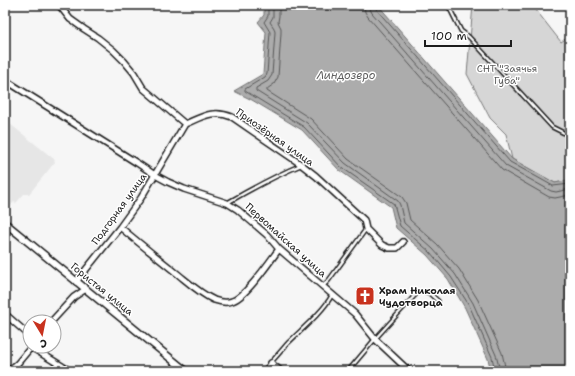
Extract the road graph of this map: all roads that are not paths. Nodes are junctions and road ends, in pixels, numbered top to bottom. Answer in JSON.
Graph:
{"nodes":[{"id":1,"x":59,"y":5,"type":"edge"},
{"id":2,"x":448,"y":5,"type":"edge"},
{"id":3,"x":5,"y":80,"type":"edge"},
{"id":4,"x":185,"y":124,"type":"junction"},
{"id":5,"x":570,"y":136,"type":"edge"},
{"id":6,"x":302,"y":165,"type":"junction"},
{"id":7,"x":155,"y":175,"type":"junction"},
{"id":8,"x":227,"y":203,"type":"junction"},
{"id":9,"x":5,"y":223,"type":"edge"},
{"id":10,"x":120,"y":227,"type":"junction"},
{"id":11,"x":366,"y":229,"type":"junction"},
{"id":12,"x":403,"y":242,"type":"dead end"},
{"id":13,"x":279,"y":249,"type":"junction"},
{"id":14,"x":76,"y":282,"type":"junction"},
{"id":15,"x":323,"y":286,"type":"junction"},
{"id":16,"x":86,"y":289,"type":"junction"},
{"id":17,"x":332,"y":294,"type":"junction"},
{"id":18,"x":438,"y":301,"type":"dead end"},
{"id":19,"x":5,"y":314,"type":"edge"},
{"id":20,"x":58,"y":314,"type":"edge"},
{"id":21,"x":22,"y":329,"type":"edge"},
{"id":22,"x":375,"y":339,"type":"junction"},
{"id":23,"x":25,"y":354,"type":"edge"},
{"id":24,"x":44,"y":354,"type":"edge"},
{"id":25,"x":271,"y":363,"type":"junction"},
{"id":26,"x":8,"y":371,"type":"edge"},
{"id":27,"x":70,"y":371,"type":"edge"},
{"id":28,"x":186,"y":371,"type":"edge"},
{"id":29,"x":263,"y":371,"type":"edge"},
{"id":30,"x":281,"y":371,"type":"edge"},
{"id":31,"x":348,"y":371,"type":"edge"},
{"id":32,"x":409,"y":371,"type":"edge"}],
"edges":[{"from":1,"to":4,"type":"street"},
{"from":2,"to":5,"type":"lane"},
{"from":3,"to":7,"type":"street","name":"Первомайская улица"},
{"from":4,"to":6,"type":"street","name":"Приозёрная улица"},
{"from":4,"to":7,"type":"street","name":"Подгорная улица"},
{"from":6,"to":8,"type":"lane"},
{"from":6,"to":11,"type":"street","name":"Приозёрная улица"},
{"from":7,"to":8,"type":"street","name":"Первомайская улица"},
{"from":7,"to":10,"type":"street","name":"Подгорная улица"},
{"from":8,"to":13,"type":"street","name":"Первомайская улица"},
{"from":9,"to":14,"type":"street","name":"Гористая улица"},
{"from":10,"to":13,"type":"street"},
{"from":10,"to":14,"type":"street","name":"Подгорная улица"},
{"from":11,"to":12,"type":"street","name":"Приозёрная улица"},
{"from":11,"to":15,"type":"lane"},
{"from":13,"to":15,"type":"street","name":"Первомайская улица"},
{"from":14,"to":16,"type":"street","name":"Гористая улица"},
{"from":15,"to":17,"type":"street","name":"Первомайская улица"},
{"from":16,"to":20,"type":"street"},
{"from":16,"to":28,"type":"street","name":"Гористая улица"},
{"from":17,"to":22,"type":"street","name":"Первомайская улица"},
{"from":17,"to":25,"type":"lane"},
{"from":18,"to":22,"type":"lane"},
{"from":19,"to":21,"type":"street"},
{"from":22,"to":31,"type":"lane"},
{"from":22,"to":32,"type":"street","name":"Первомайская улица"},
{"from":23,"to":26,"type":"street"},
{"from":24,"to":27,"type":"street"},
{"from":25,"to":29,"type":"lane"},
{"from":25,"to":30,"type":"street"}]}
